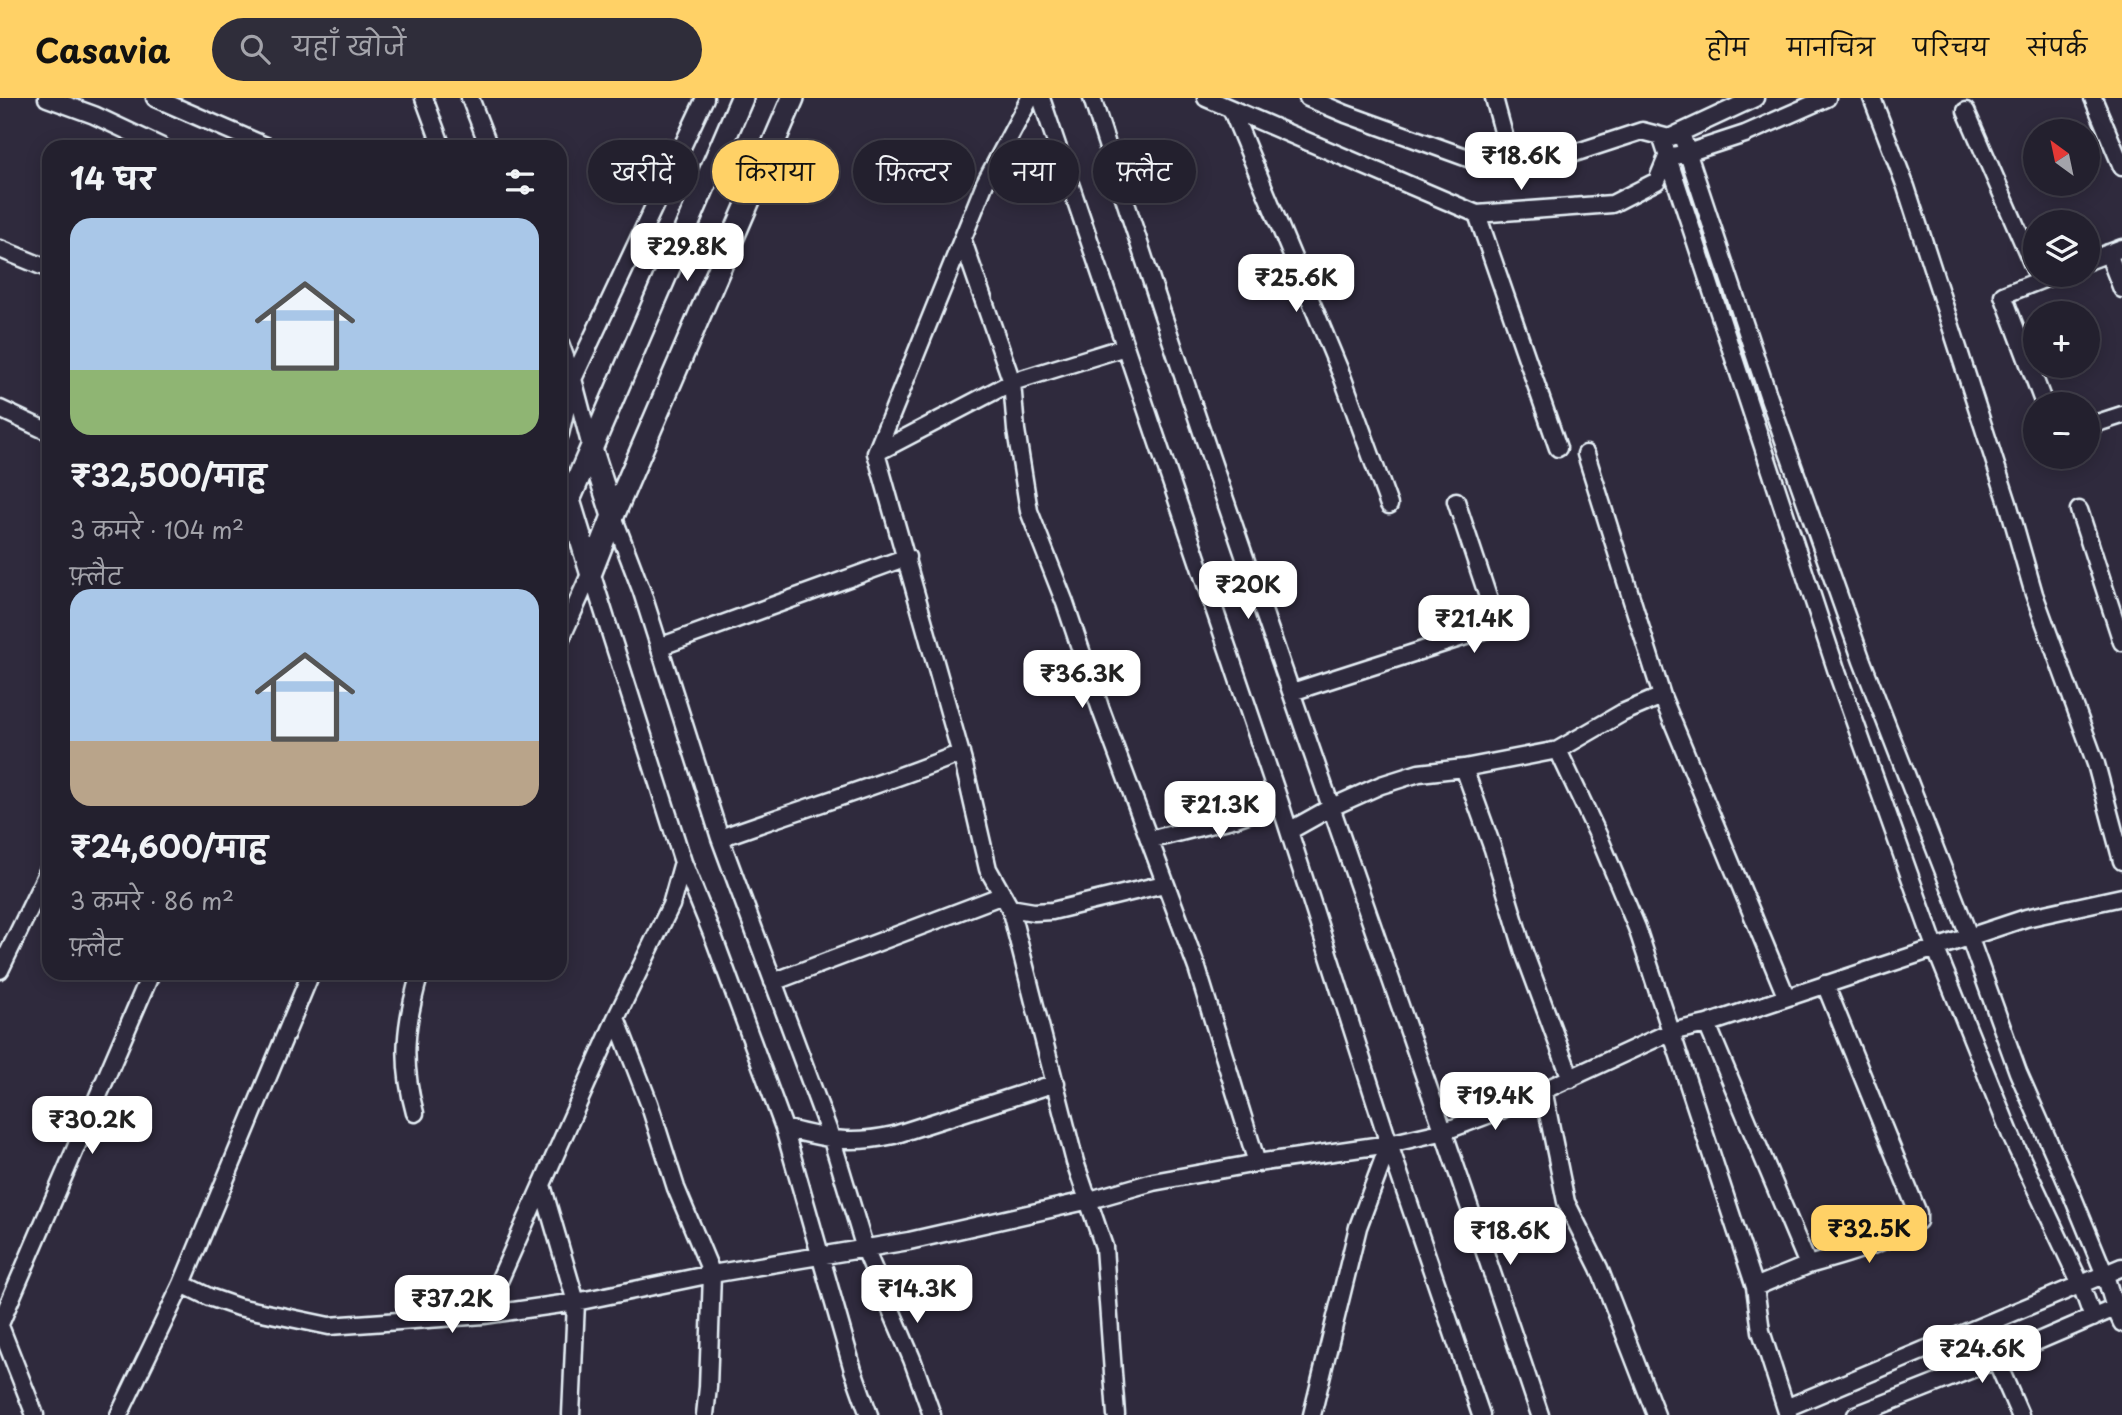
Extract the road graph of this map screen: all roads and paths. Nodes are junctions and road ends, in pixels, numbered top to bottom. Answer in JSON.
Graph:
{"nodes":[{"id":1,"x":47,"y":98,"type":"edge"},
{"id":2,"x":155,"y":98,"type":"edge"},
{"id":3,"x":424,"y":98,"type":"edge"},
{"id":4,"x":470,"y":98,"type":"edge"},
{"id":5,"x":705,"y":98,"type":"edge"},
{"id":6,"x":742,"y":98,"type":"edge"},
{"id":7,"x":793,"y":98,"type":"edge"},
{"id":8,"x":1030,"y":98,"type":"edge"},
{"id":9,"x":1041,"y":98,"type":"edge"},
{"id":10,"x":1091,"y":98,"type":"edge"},
{"id":11,"x":1206,"y":98,"type":"edge"},
{"id":12,"x":1308,"y":98,"type":"edge"},
{"id":13,"x":1341,"y":98,"type":"edge"},
{"id":14,"x":1494,"y":98,"type":"edge"},
{"id":15,"x":1755,"y":98,"type":"edge"},
{"id":16,"x":1828,"y":98,"type":"edge"},
{"id":17,"x":1872,"y":98,"type":"edge"},
{"id":18,"x":2093,"y":98,"type":"edge"},
{"id":19,"x":1232,"y":111,"type":"junction"},
{"id":20,"x":1966,"y":111,"type":"dead end"},
{"id":21,"x":1346,"y":114,"type":"junction"},
{"id":22,"x":1681,"y":133,"type":"junction"},
{"id":23,"x":1661,"y":136,"type":"junction"},
{"id":24,"x":132,"y":140,"type":"edge"},
{"id":25,"x":252,"y":140,"type":"edge"},
{"id":26,"x":439,"y":140,"type":"edge"},
{"id":27,"x":486,"y":140,"type":"edge"},
{"id":28,"x":1687,"y":153,"type":"junction"},
{"id":29,"x":1667,"y":157,"type":"junction"},
{"id":30,"x":1512,"y":165,"type":"junction"},
{"id":31,"x":2122,"y":167,"type":"edge"},
{"id":32,"x":1477,"y":214,"type":"junction"},
{"id":33,"x":2023,"y":234,"type":"edge"},
{"id":34,"x":963,"y":241,"type":"junction"},
{"id":35,"x":0,"y":250,"type":"edge"},
{"id":36,"x":2115,"y":250,"type":"edge"},
{"id":37,"x":42,"y":266,"type":"edge"},
{"id":38,"x":2023,"y":285,"type":"edge"},
{"id":39,"x":2122,"y":289,"type":"edge"},
{"id":40,"x":1125,"y":346,"type":"junction"},
{"id":41,"x":567,"y":362,"type":"edge"},
{"id":42,"x":573,"y":379,"type":"junction"},
{"id":43,"x":1013,"y":382,"type":"junction"},
{"id":44,"x":2039,"y":392,"type":"edge"},
{"id":45,"x":567,"y":404,"type":"edge"},
{"id":46,"x":0,"y":409,"type":"edge"},
{"id":47,"x":2122,"y":415,"type":"edge"},
{"id":48,"x":2100,"y":422,"type":"edge"},
{"id":49,"x":42,"y":429,"type":"edge"},
{"id":50,"x":1558,"y":448,"type":"dead end"},
{"id":51,"x":592,"y":452,"type":"junction"},
{"id":52,"x":876,"y":453,"type":"junction"},
{"id":53,"x":1586,"y":454,"type":"dead end"},
{"id":54,"x":567,"y":494,"type":"edge"},
{"id":55,"x":569,"y":500,"type":"junction"},
{"id":56,"x":1456,"y":501,"type":"dead end"},
{"id":57,"x":567,"y":505,"type":"edge"},
{"id":58,"x":1389,"y":505,"type":"dead end"},
{"id":59,"x":2079,"y":510,"type":"dead end"},
{"id":60,"x":613,"y":516,"type":"junction"},
{"id":61,"x":907,"y":557,"type":"junction"},
{"id":62,"x":592,"y":572,"type":"junction"},
{"id":63,"x":567,"y":626,"type":"edge"},
{"id":64,"x":2122,"y":642,"type":"edge"},
{"id":65,"x":659,"y":647,"type":"junction"},
{"id":66,"x":1292,"y":691,"type":"junction"},
{"id":67,"x":1662,"y":696,"type":"junction"},
{"id":68,"x":1558,"y":750,"type":"junction"},
{"id":69,"x":961,"y":753,"type":"junction"},
{"id":70,"x":1464,"y":768,"type":"junction"},
{"id":71,"x":1280,"y":803,"type":"junction"},
{"id":72,"x":1332,"y":807,"type":"junction"},
{"id":73,"x":1289,"y":831,"type":"junction"},
{"id":74,"x":720,"y":838,"type":"junction"},
{"id":75,"x":1149,"y":840,"type":"junction"},
{"id":76,"x":2122,"y":860,"type":"edge"},
{"id":77,"x":683,"y":862,"type":"junction"},
{"id":78,"x":42,"y":883,"type":"edge"},
{"id":79,"x":1164,"y":884,"type":"junction"},
{"id":80,"x":2122,"y":897,"type":"edge"},
{"id":81,"x":1006,"y":901,"type":"junction"},
{"id":82,"x":1969,"y":936,"type":"junction"},
{"id":83,"x":1935,"y":947,"type":"junction"},
{"id":84,"x":0,"y":970,"type":"edge"},
{"id":85,"x":148,"y":980,"type":"edge"},
{"id":86,"x":308,"y":980,"type":"edge"},
{"id":87,"x":418,"y":980,"type":"edge"},
{"id":88,"x":774,"y":982,"type":"junction"},
{"id":89,"x":1825,"y":984,"type":"junction"},
{"id":90,"x":1786,"y":996,"type":"junction"},
{"id":91,"x":616,"y":1018,"type":"junction"},
{"id":92,"x":1707,"y":1024,"type":"junction"},
{"id":93,"x":1670,"y":1032,"type":"junction"},
{"id":94,"x":1571,"y":1079,"type":"junction"},
{"id":95,"x":1056,"y":1083,"type":"junction"},
{"id":96,"x":1544,"y":1089,"type":"junction"},
{"id":97,"x":415,"y":1113,"type":"dead end"},
{"id":98,"x":784,"y":1128,"type":"junction"},
{"id":99,"x":1445,"y":1131,"type":"junction"},
{"id":100,"x":832,"y":1140,"type":"junction"},
{"id":101,"x":1389,"y":1144,"type":"junction"},
{"id":102,"x":1257,"y":1163,"type":"junction"},
{"id":103,"x":542,"y":1185,"type":"junction"},
{"id":104,"x":1090,"y":1200,"type":"junction"},
{"id":105,"x":865,"y":1249,"type":"junction"},
{"id":106,"x":822,"y":1254,"type":"junction"},
{"id":107,"x":1808,"y":1265,"type":"junction"},
{"id":108,"x":2122,"y":1267,"type":"edge"},
{"id":109,"x":712,"y":1274,"type":"junction"},
{"id":110,"x":2105,"y":1275,"type":"junction"},
{"id":111,"x":182,"y":1284,"type":"junction"},
{"id":112,"x":2081,"y":1285,"type":"junction"},
{"id":113,"x":1755,"y":1287,"type":"junction"},
{"id":114,"x":576,"y":1302,"type":"junction"},
{"id":115,"x":484,"y":1315,"type":"junction"},
{"id":116,"x":2118,"y":1316,"type":"edge"},
{"id":117,"x":2093,"y":1318,"type":"junction"},
{"id":118,"x":0,"y":1325,"type":"edge"},
{"id":119,"x":1996,"y":1360,"type":"junction"},
{"id":120,"x":1787,"y":1412,"type":"edge"},
{"id":121,"x":36,"y":1415,"type":"edge"},
{"id":122,"x":119,"y":1415,"type":"edge"},
{"id":123,"x":571,"y":1415,"type":"edge"},
{"id":124,"x":705,"y":1415,"type":"edge"},
{"id":125,"x":869,"y":1415,"type":"edge"},
{"id":126,"x":932,"y":1415,"type":"edge"},
{"id":127,"x":1116,"y":1415,"type":"edge"},
{"id":128,"x":1311,"y":1415,"type":"edge"},
{"id":129,"x":1481,"y":1415,"type":"edge"},
{"id":130,"x":1540,"y":1415,"type":"edge"},
{"id":131,"x":1656,"y":1415,"type":"edge"},
{"id":132,"x":1856,"y":1415,"type":"edge"},
{"id":133,"x":2020,"y":1415,"type":"edge"}],
"edges":[{"from":1,"to":24,"type":"street"},
{"from":2,"to":25,"type":"street"},
{"from":3,"to":26,"type":"street"},
{"from":4,"to":27,"type":"street"},
{"from":5,"to":42,"type":"street"},
{"from":6,"to":51,"type":"street"},
{"from":7,"to":60,"type":"street"},
{"from":8,"to":34,"type":"street"},
{"from":9,"to":40,"type":"street"},
{"from":10,"to":66,"type":"street"},
{"from":11,"to":19,"type":"street"},
{"from":12,"to":21,"type":"street"},
{"from":13,"to":21,"type":"street"},
{"from":14,"to":30,"type":"street"},
{"from":15,"to":22,"type":"street"},
{"from":16,"to":28,"type":"street"},
{"from":17,"to":76,"type":"street"},
{"from":18,"to":31,"type":"street"},
{"from":19,"to":32,"type":"street"},
{"from":19,"to":58,"type":"street"},
{"from":20,"to":33,"type":"street"},
{"from":21,"to":30,"type":"street"},
{"from":22,"to":23,"type":"street"},
{"from":22,"to":28,"type":"street"},
{"from":23,"to":29,"type":"street"},
{"from":23,"to":30,"type":"street"},
{"from":28,"to":29,"type":"street"},
{"from":28,"to":82,"type":"street"},
{"from":29,"to":32,"type":"street"},
{"from":29,"to":83,"type":"street"},
{"from":32,"to":50,"type":"street"},
{"from":34,"to":43,"type":"street"},
{"from":34,"to":52,"type":"street"},
{"from":35,"to":37,"type":"street"},
{"from":36,"to":39,"type":"street"},
{"from":38,"to":44,"type":"street"},
{"from":40,"to":43,"type":"street"},
{"from":40,"to":71,"type":"street"},
{"from":41,"to":42,"type":"street"},
{"from":42,"to":45,"type":"street"},
{"from":42,"to":51,"type":"street"},
{"from":43,"to":52,"type":"street"},
{"from":43,"to":75,"type":"street"},
{"from":46,"to":49,"type":"street"},
{"from":47,"to":48,"type":"street"},
{"from":51,"to":55,"type":"street"},
{"from":51,"to":60,"type":"street"},
{"from":52,"to":61,"type":"street"},
{"from":53,"to":67,"type":"street"},
{"from":54,"to":55,"type":"street"},
{"from":55,"to":57,"type":"street"},
{"from":55,"to":62,"type":"street"},
{"from":56,"to":66,"type":"street"},
{"from":59,"to":64,"type":"street"},
{"from":60,"to":62,"type":"street"},
{"from":60,"to":65,"type":"street"},
{"from":61,"to":65,"type":"street"},
{"from":61,"to":69,"type":"street"},
{"from":62,"to":63,"type":"street"},
{"from":62,"to":77,"type":"street"},
{"from":65,"to":74,"type":"street"},
{"from":66,"to":72,"type":"street"},
{"from":67,"to":68,"type":"street"},
{"from":67,"to":90,"type":"street"},
{"from":68,"to":70,"type":"street"},
{"from":68,"to":93,"type":"street"},
{"from":69,"to":74,"type":"street"},
{"from":69,"to":81,"type":"street"},
{"from":70,"to":72,"type":"street"},
{"from":70,"to":94,"type":"street"},
{"from":71,"to":73,"type":"street"},
{"from":71,"to":75,"type":"street"},
{"from":72,"to":73,"type":"street"},
{"from":72,"to":99,"type":"street"},
{"from":73,"to":101,"type":"street"},
{"from":74,"to":88,"type":"street"},
{"from":75,"to":79,"type":"street"},
{"from":77,"to":91,"type":"street"},
{"from":77,"to":98,"type":"street"},
{"from":78,"to":84,"type":"street"},
{"from":79,"to":81,"type":"street"},
{"from":79,"to":102,"type":"street"},
{"from":80,"to":82,"type":"street"},
{"from":81,"to":88,"type":"street"},
{"from":81,"to":95,"type":"street"},
{"from":82,"to":83,"type":"street"},
{"from":82,"to":110,"type":"street"},
{"from":83,"to":89,"type":"street"},
{"from":83,"to":112,"type":"street"},
{"from":85,"to":118,"type":"street"},
{"from":86,"to":111,"type":"street"},
{"from":87,"to":97,"type":"street"},
{"from":88,"to":100,"type":"street"},
{"from":89,"to":90,"type":"street"},
{"from":89,"to":107,"type":"street"},
{"from":90,"to":92,"type":"street"},
{"from":91,"to":103,"type":"street"},
{"from":91,"to":109,"type":"street"},
{"from":92,"to":93,"type":"street"},
{"from":92,"to":107,"type":"street"},
{"from":93,"to":94,"type":"street"},
{"from":93,"to":113,"type":"street"},
{"from":94,"to":96,"type":"street"},
{"from":95,"to":100,"type":"street"},
{"from":95,"to":104,"type":"street"},
{"from":96,"to":99,"type":"street"},
{"from":96,"to":131,"type":"street"},
{"from":98,"to":100,"type":"street"},
{"from":98,"to":106,"type":"street"},
{"from":99,"to":101,"type":"street"},
{"from":99,"to":130,"type":"street"},
{"from":100,"to":105,"type":"street"},
{"from":101,"to":102,"type":"street"},
{"from":101,"to":128,"type":"street"},
{"from":101,"to":129,"type":"street"},
{"from":102,"to":104,"type":"street"},
{"from":103,"to":114,"type":"street"},
{"from":103,"to":115,"type":"street"},
{"from":104,"to":105,"type":"street"},
{"from":104,"to":127,"type":"street"},
{"from":105,"to":106,"type":"street"},
{"from":105,"to":126,"type":"street"},
{"from":106,"to":109,"type":"street"},
{"from":106,"to":125,"type":"street"},
{"from":107,"to":113,"type":"street"},
{"from":108,"to":110,"type":"street"},
{"from":109,"to":114,"type":"street"},
{"from":109,"to":124,"type":"street"},
{"from":110,"to":112,"type":"street"},
{"from":110,"to":116,"type":"street"},
{"from":111,"to":115,"type":"street"},
{"from":111,"to":122,"type":"street"},
{"from":112,"to":117,"type":"street"},
{"from":112,"to":120,"type":"street"},
{"from":113,"to":120,"type":"street"},
{"from":114,"to":115,"type":"street"},
{"from":114,"to":123,"type":"street"},
{"from":116,"to":117,"type":"street"},
{"from":117,"to":119,"type":"street"},
{"from":118,"to":121,"type":"street"},
{"from":119,"to":132,"type":"street"},
{"from":119,"to":133,"type":"street"}]}
